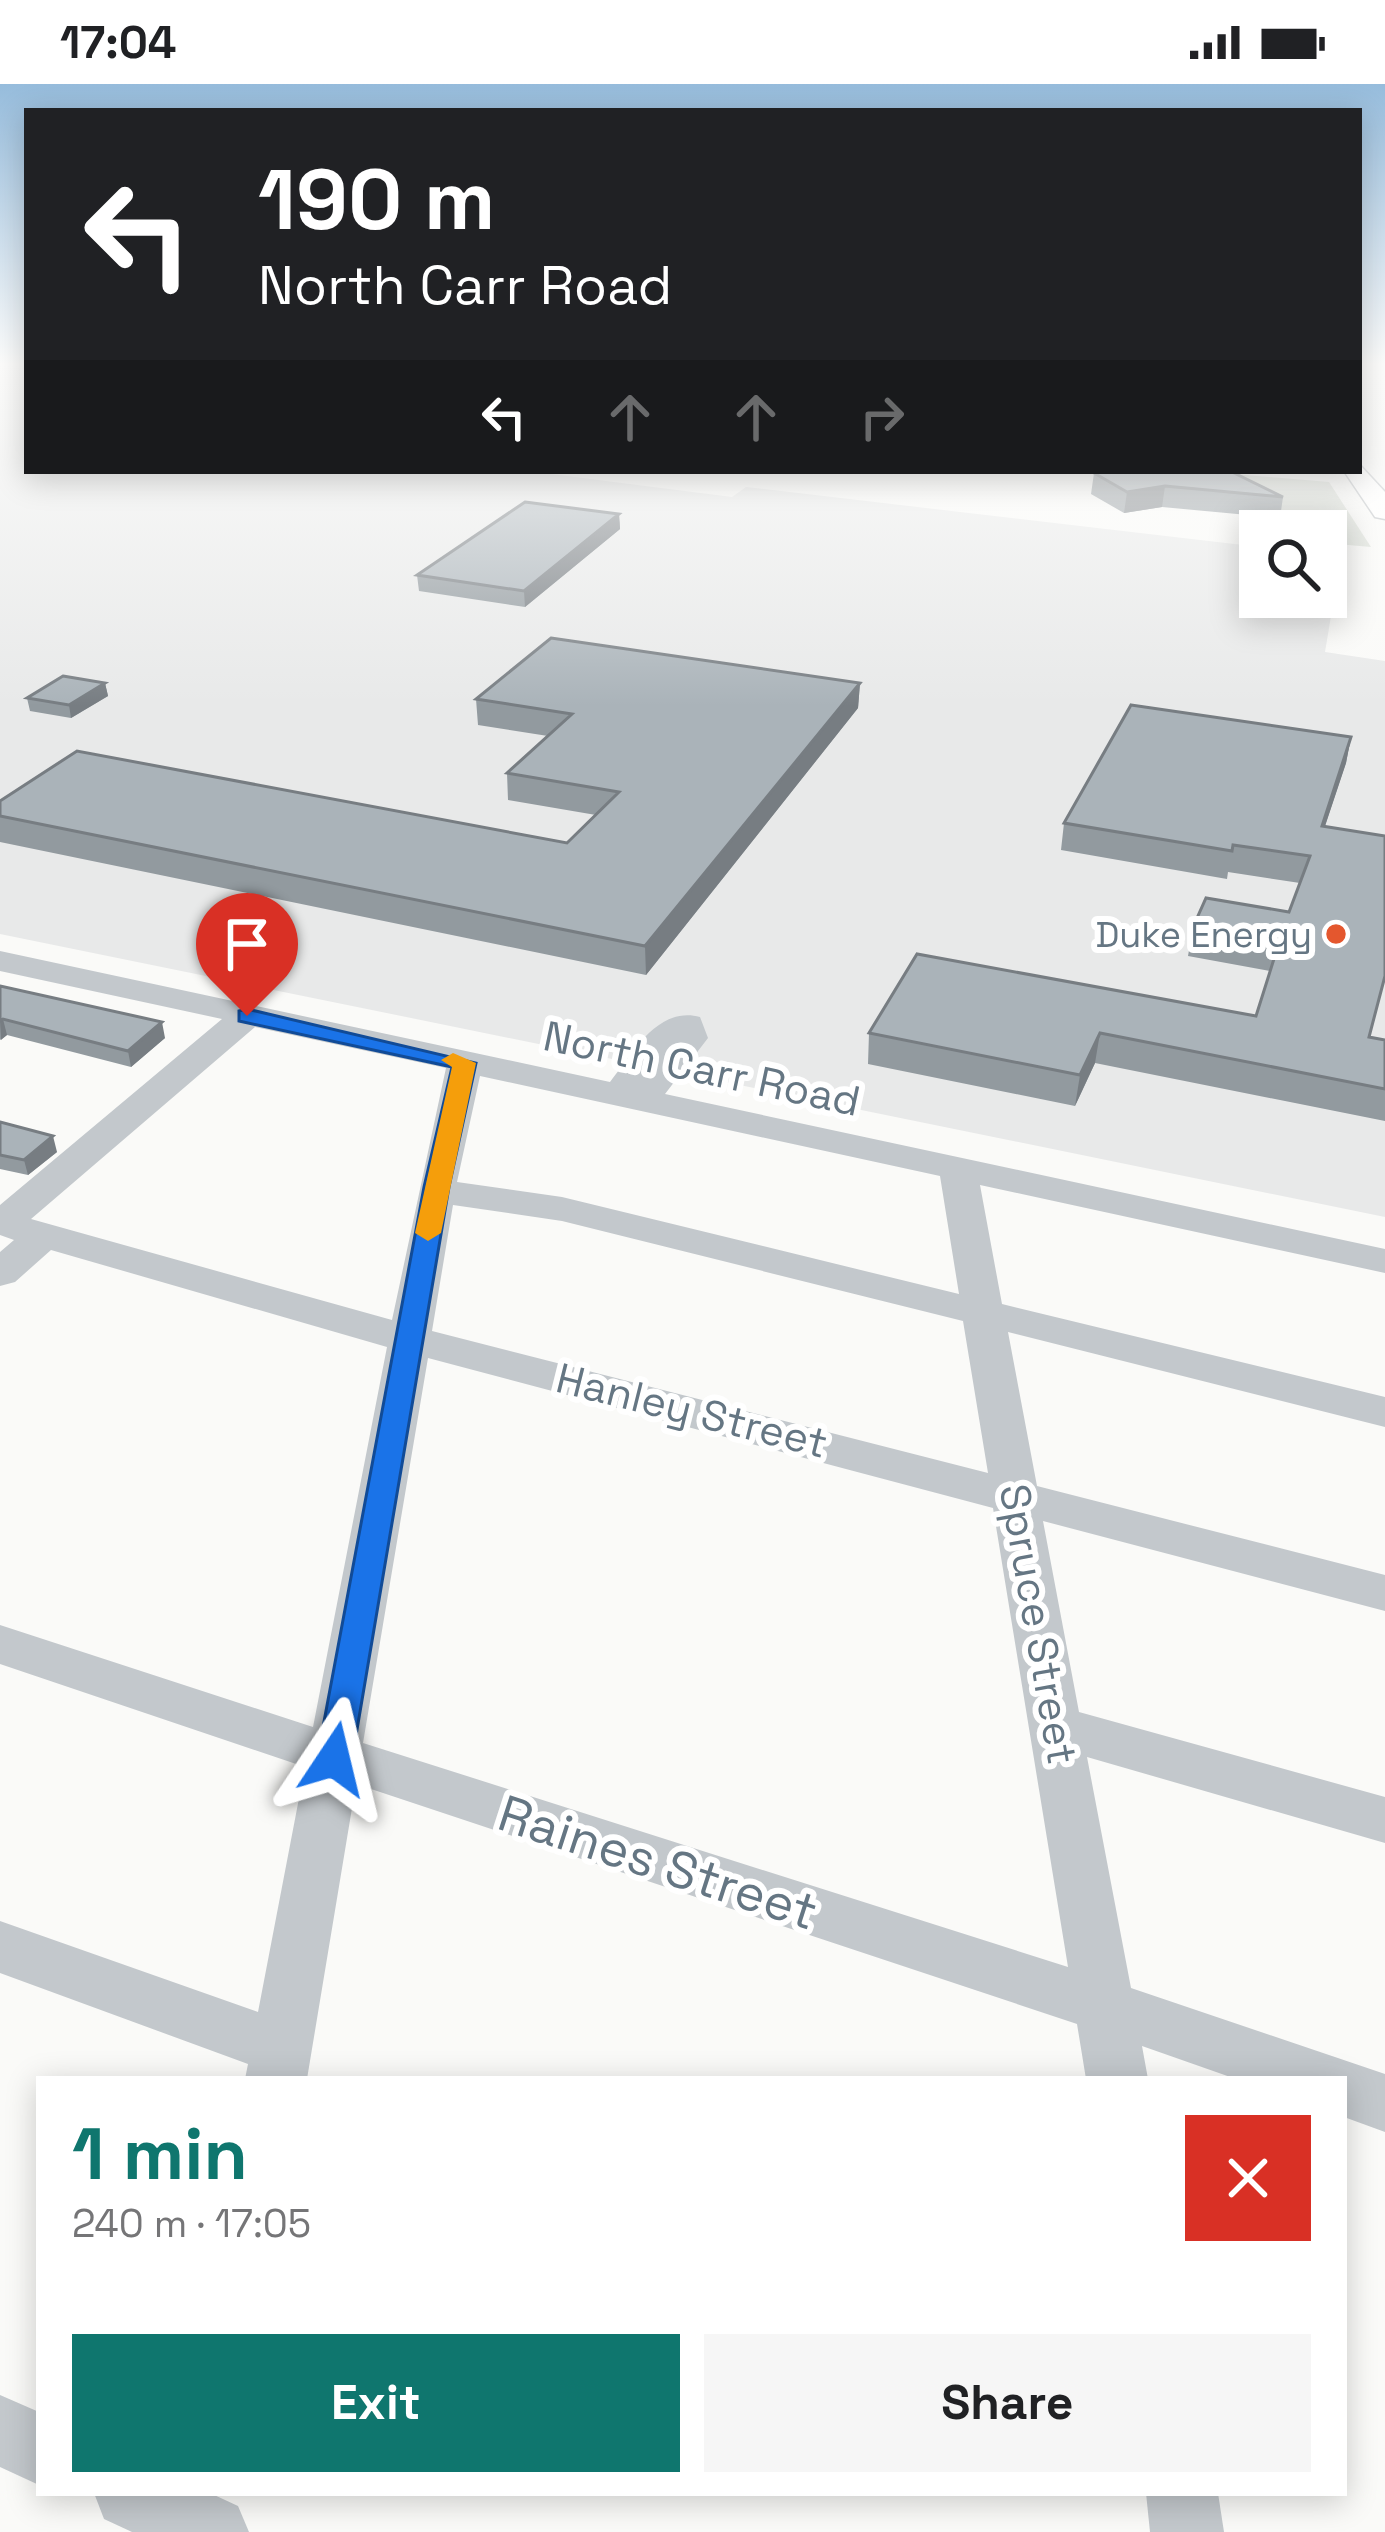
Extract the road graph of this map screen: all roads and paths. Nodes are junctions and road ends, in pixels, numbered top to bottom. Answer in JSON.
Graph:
{"nodes":[{"id":1,"x":1361,"y":477,"type":"edge"},
{"id":2,"x":1385,"y":510,"type":"edge"},
{"id":3,"x":0,"y":961,"type":"edge"},
{"id":4,"x":247,"y":1016,"type":"junction"},
{"id":5,"x":465,"y":1063,"type":"junction"},
{"id":6,"x":958,"y":1170,"type":"junction"},
{"id":7,"x":436,"y":1191,"type":"junction"},
{"id":8,"x":15,"y":1227,"type":"edge"},
{"id":9,"x":1385,"y":1261,"type":"edge"},
{"id":10,"x":0,"y":1273,"type":"edge"},
{"id":11,"x":983,"y":1312,"type":"junction"},
{"id":12,"x":409,"y":1339,"type":"junction"},
{"id":13,"x":1385,"y":1412,"type":"edge"},
{"id":14,"x":1017,"y":1494,"type":"junction"},
{"id":15,"x":1385,"y":1593,"type":"edge"},
{"id":16,"x":0,"y":1644,"type":"edge"},
{"id":17,"x":1057,"y":1727,"type":"junction"},
{"id":18,"x":334,"y":1759,"type":"junction"},
{"id":19,"x":1385,"y":1820,"type":"edge"},
{"id":20,"x":0,"y":1946,"type":"edge"},
{"id":21,"x":1105,"y":2004,"type":"junction"},
{"id":22,"x":279,"y":2064,"type":"edge"},
{"id":23,"x":1117,"y":2076,"type":"edge"},
{"id":24,"x":1309,"y":2076,"type":"edge"},
{"id":25,"x":1347,"y":2090,"type":"edge"},
{"id":26,"x":1385,"y":2103,"type":"edge"},
{"id":27,"x":0,"y":2430,"type":"edge"},
{"id":28,"x":36,"y":2448,"type":"edge"},
{"id":29,"x":1182,"y":2496,"type":"edge"},
{"id":30,"x":1187,"y":2532,"type":"edge"}],
"edges":[{"from":1,"to":2,"type":"main road"},
{"from":3,"to":4,"type":"street","name":"North Carr Road"},
{"from":4,"to":5,"type":"street","name":"North Carr Road"},
{"from":4,"to":8,"type":"street"},
{"from":5,"to":6,"type":"street","name":"North Carr Road"},
{"from":5,"to":7,"type":"street"},
{"from":6,"to":9,"type":"street","name":"North Carr Road"},
{"from":6,"to":11,"type":"street","name":"Spruce Street"},
{"from":7,"to":11,"type":"street"},
{"from":7,"to":12,"type":"street"},
{"from":8,"to":10,"type":"street"},
{"from":8,"to":12,"type":"street","name":"Hanley Street"},
{"from":11,"to":13,"type":"street"},
{"from":11,"to":14,"type":"street","name":"Spruce Street"},
{"from":12,"to":14,"type":"street","name":"Hanley Street"},
{"from":12,"to":18,"type":"street"},
{"from":14,"to":15,"type":"street","name":"Hanley Street"},
{"from":14,"to":17,"type":"street","name":"Spruce Street"},
{"from":16,"to":18,"type":"street","name":"Raines Street"},
{"from":17,"to":19,"type":"street"},
{"from":17,"to":21,"type":"street","name":"Spruce Street"},
{"from":18,"to":21,"type":"street","name":"Raines Street"},
{"from":18,"to":22,"type":"street"},
{"from":20,"to":22,"type":"street"},
{"from":21,"to":23,"type":"street","name":"Spruce Street"},
{"from":21,"to":24,"type":"street","name":"Raines Street"},
{"from":25,"to":26,"type":"street"},
{"from":27,"to":28,"type":"street"},
{"from":29,"to":30,"type":"street"}]}
